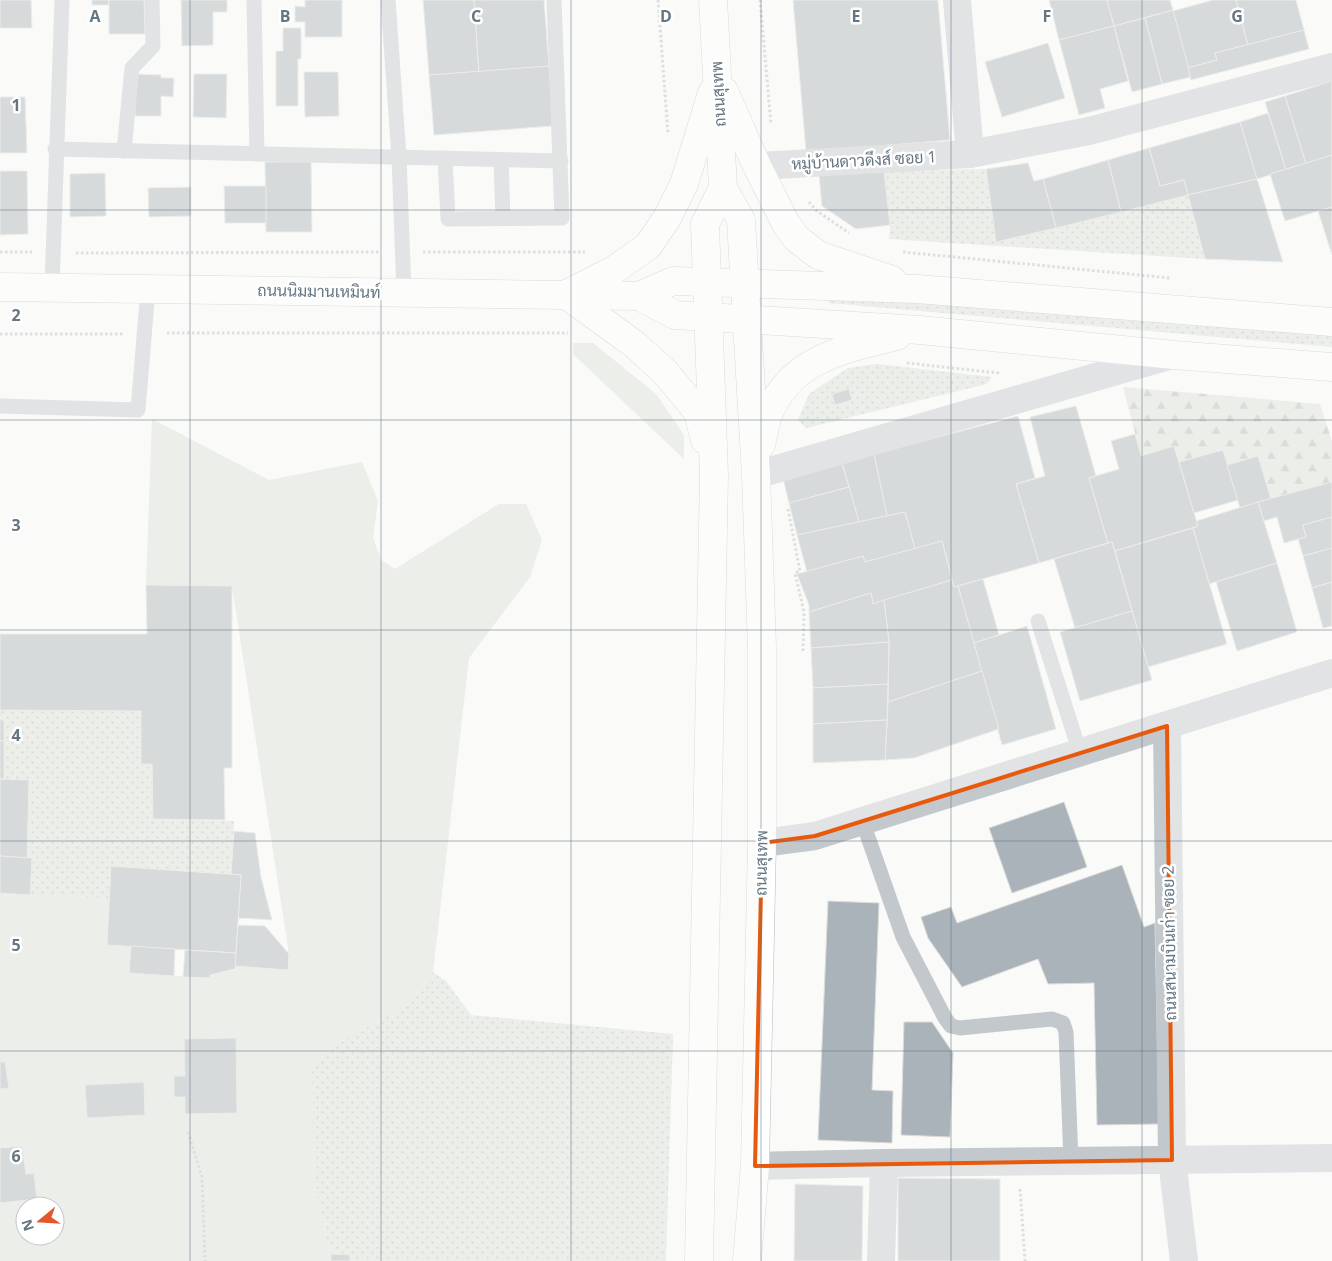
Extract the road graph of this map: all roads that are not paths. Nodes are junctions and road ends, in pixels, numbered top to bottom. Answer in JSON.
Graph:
{"nodes":[{"id":1,"x":62,"y":0,"type":"edge"},
{"id":2,"x":152,"y":0,"type":"edge"},
{"id":3,"x":254,"y":0,"type":"edge"},
{"id":4,"x":388,"y":0,"type":"edge"},
{"id":5,"x":554,"y":0,"type":"edge"},
{"id":6,"x":559,"y":0,"type":"edge"},
{"id":7,"x":713,"y":0,"type":"edge"},
{"id":8,"x":957,"y":0,"type":"edge"},
{"id":9,"x":1332,"y":68,"type":"edge"},
{"id":10,"x":718,"y":76,"type":"junction"},
{"id":11,"x":55,"y":149,"type":"junction"},
{"id":12,"x":124,"y":151,"type":"junction"},
{"id":13,"x":257,"y":154,"type":"junction"},
{"id":14,"x":970,"y":154,"type":"junction"},
{"id":15,"x":399,"y":157,"type":"junction"},
{"id":16,"x":445,"y":158,"type":"junction"},
{"id":17,"x":501,"y":160,"type":"junction"},
{"id":18,"x":561,"y":161,"type":"junction"},
{"id":19,"x":757,"y":166,"type":"junction"},
{"id":20,"x":723,"y":188,"type":"junction"},
{"id":21,"x":503,"y":218,"type":"junction"},
{"id":22,"x":707,"y":282,"type":"junction"},
{"id":23,"x":745,"y":284,"type":"junction"},
{"id":24,"x":0,"y":287,"type":"edge"},
{"id":25,"x":52,"y":287,"type":"junction"},
{"id":26,"x":148,"y":289,"type":"junction"},
{"id":27,"x":916,"y":289,"type":"junction"},
{"id":28,"x":404,"y":292,"type":"junction"},
{"id":29,"x":565,"y":294,"type":"junction"},
{"id":30,"x":638,"y":296,"type":"junction"},
{"id":31,"x":708,"y":316,"type":"junction"},
{"id":32,"x":747,"y":318,"type":"junction"},
{"id":33,"x":1332,"y":322,"type":"edge"},
{"id":34,"x":920,"y":330,"type":"junction"},
{"id":35,"x":1174,"y":355,"type":"junction"},
{"id":36,"x":1332,"y":367,"type":"edge"},
{"id":37,"x":0,"y":406,"type":"edge"},
{"id":38,"x":756,"y":470,"type":"junction"},
{"id":39,"x":714,"y":475,"type":"junction"},
{"id":40,"x":1038,"y":621,"type":"dead end"},
{"id":41,"x":1332,"y":673,"type":"edge"},
{"id":42,"x":1167,"y":726,"type":"junction"},
{"id":43,"x":1080,"y":753,"type":"junction"},
{"id":44,"x":862,"y":820,"type":"junction"},
{"id":45,"x":762,"y":843,"type":"junction"},
{"id":46,"x":1332,"y":1158,"type":"edge"},
{"id":47,"x":1172,"y":1160,"type":"junction"},
{"id":48,"x":1071,"y":1161,"type":"junction"},
{"id":49,"x":884,"y":1163,"type":"junction"},
{"id":50,"x":755,"y":1166,"type":"junction"},
{"id":51,"x":699,"y":1261,"type":"edge"},
{"id":52,"x":747,"y":1261,"type":"edge"},
{"id":53,"x":882,"y":1261,"type":"edge"},
{"id":54,"x":1184,"y":1261,"type":"edge"}],
"edges":[{"from":1,"to":11,"type":"lane"},
{"from":2,"to":12,"type":"lane"},
{"from":3,"to":13,"type":"lane"},
{"from":4,"to":15,"type":"lane"},
{"from":5,"to":6,"type":"lane"},
{"from":5,"to":18,"type":"lane"},
{"from":7,"to":10,"type":"main road","name":"ถนนสุเทพ"},
{"from":8,"to":14,"type":"street"},
{"from":9,"to":14,"type":"street","name":"หมู่บ้านดาวดึงส์ ซอย 1"},
{"from":10,"to":19,"type":"main road"},
{"from":10,"to":20,"type":"main road","name":"ถนนสุเทพ"},
{"from":10,"to":29,"type":"main road"},
{"from":11,"to":12,"type":"lane"},
{"from":11,"to":25,"type":"lane"},
{"from":12,"to":13,"type":"lane"},
{"from":13,"to":15,"type":"lane"},
{"from":14,"to":19,"type":"street","name":"หมู่บ้านดาวดึงส์ ซอย 1"},
{"from":15,"to":16,"type":"lane"},
{"from":15,"to":28,"type":"lane"},
{"from":16,"to":17,"type":"lane"},
{"from":16,"to":21,"type":"lane"},
{"from":17,"to":18,"type":"lane"},
{"from":17,"to":21,"type":"lane"},
{"from":18,"to":21,"type":"lane"},
{"from":19,"to":27,"type":"main road"},
{"from":20,"to":22,"type":"main road","name":"ถนนสุเทพ"},
{"from":20,"to":23,"type":"main road","name":"ถนนสุเทพ"},
{"from":22,"to":23,"type":"main road"},
{"from":22,"to":30,"type":"main road"},
{"from":22,"to":31,"type":"main road","name":"ถนนสุเทพ"},
{"from":23,"to":27,"type":"main road"},
{"from":23,"to":32,"type":"main road","name":"ถนนสุเทพ"},
{"from":24,"to":25,"type":"main road","name":"ถนนนิมมานเหมินท์"},
{"from":25,"to":26,"type":"main road","name":"ถนนนิมมานเหมินท์"},
{"from":26,"to":28,"type":"main road","name":"ถนนนิมมานเหมินท์"},
{"from":26,"to":37,"type":"lane"},
{"from":27,"to":33,"type":"main road"},
{"from":28,"to":29,"type":"main road","name":"ถนนนิมมานเหมินท์"},
{"from":29,"to":30,"type":"main road","name":"ถนนนิมมานเหมินท์"},
{"from":29,"to":39,"type":"main road"},
{"from":30,"to":31,"type":"main road"},
{"from":31,"to":32,"type":"main road"},
{"from":31,"to":39,"type":"main road","name":"ถนนสุเทพ"},
{"from":32,"to":34,"type":"main road"},
{"from":32,"to":38,"type":"main road","name":"ถนนสุเทพ"},
{"from":34,"to":35,"type":"main road"},
{"from":34,"to":38,"type":"main road"},
{"from":35,"to":36,"type":"main road"},
{"from":35,"to":38,"type":"street"},
{"from":38,"to":45,"type":"main road","name":"ถนนสุเทพ"},
{"from":39,"to":51,"type":"main road"},
{"from":40,"to":43,"type":"lane"},
{"from":41,"to":42,"type":"street"},
{"from":42,"to":43,"type":"street"},
{"from":42,"to":47,"type":"street","name":"ถนนสนามบินเก่า ซอย 2"},
{"from":43,"to":44,"type":"street"},
{"from":44,"to":45,"type":"street"},
{"from":44,"to":48,"type":"lane"},
{"from":45,"to":50,"type":"main road","name":"ถนนสุเทพ"},
{"from":46,"to":47,"type":"street"},
{"from":47,"to":48,"type":"street"},
{"from":47,"to":54,"type":"street","name":"ถนนสนามบินเก่า ซอย 2"},
{"from":48,"to":49,"type":"street"},
{"from":49,"to":50,"type":"street"},
{"from":49,"to":53,"type":"street"},
{"from":50,"to":52,"type":"main road","name":"ถนนสุเทพ"}]}
